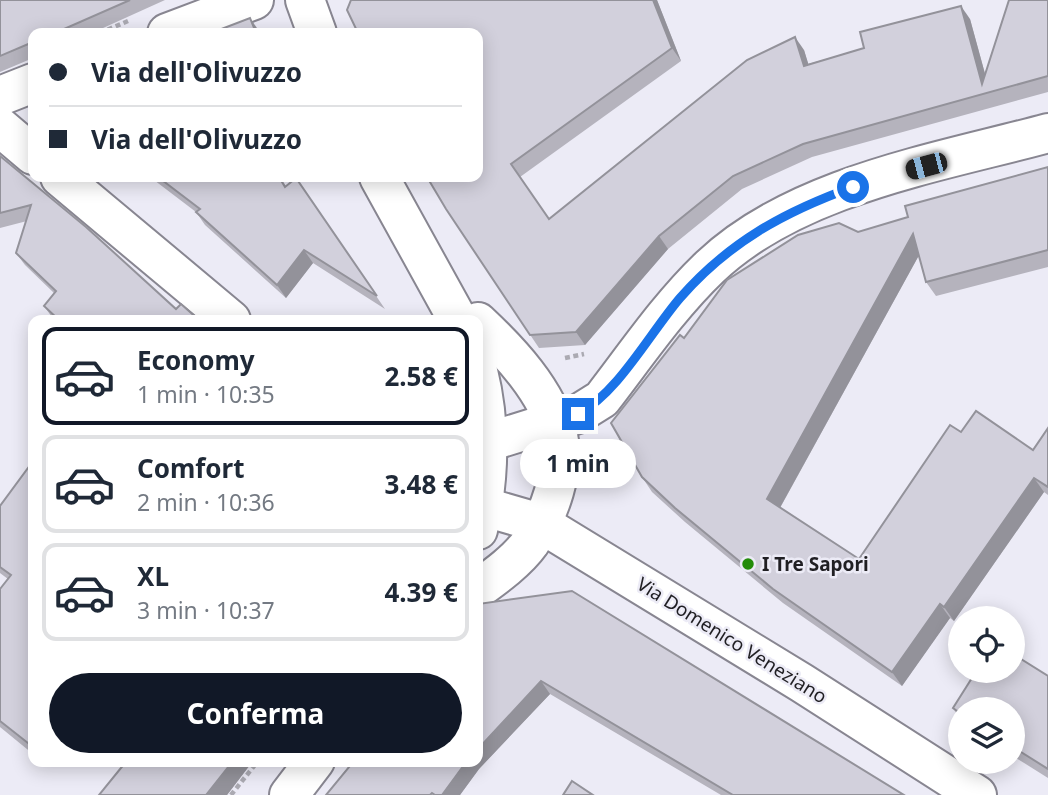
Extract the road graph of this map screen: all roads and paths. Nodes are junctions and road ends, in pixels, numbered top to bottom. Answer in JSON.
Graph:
{"nodes":[{"id":1,"x":254,"y":0,"type":"edge"},
{"id":2,"x":305,"y":0,"type":"edge"},
{"id":3,"x":180,"y":28,"type":"edge"},
{"id":4,"x":315,"y":28,"type":"edge"},
{"id":5,"x":28,"y":85,"type":"edge"},
{"id":6,"x":0,"y":96,"type":"edge"},
{"id":7,"x":0,"y":127,"type":"edge"},
{"id":8,"x":1048,"y":133,"type":"edge"},
{"id":9,"x":28,"y":151,"type":"edge"},
{"id":10,"x":66,"y":182,"type":"edge"},
{"id":11,"x":382,"y":182,"type":"edge"},
{"id":12,"x":451,"y":306,"type":"edge"},
{"id":13,"x":225,"y":315,"type":"edge"},
{"id":14,"x":467,"y":315,"type":"edge"},
{"id":15,"x":483,"y":327,"type":"edge"},
{"id":16,"x":483,"y":394,"type":"edge"},
{"id":17,"x":554,"y":422,"type":"junction"},
{"id":18,"x":488,"y":442,"type":"junction"},
{"id":19,"x":483,"y":487,"type":"edge"},
{"id":20,"x":483,"y":514,"type":"edge"},
{"id":21,"x":540,"y":523,"type":"junction"},
{"id":22,"x":483,"y":585,"type":"edge"},
{"id":23,"x":253,"y":767,"type":"edge"},
{"id":24,"x":310,"y":767,"type":"edge"},
{"id":25,"x":232,"y":795,"type":"edge"},
{"id":26,"x":289,"y":795,"type":"edge"},
{"id":27,"x":977,"y":795,"type":"edge"}],
"edges":[{"from":1,"to":3,"type":"street"},
{"from":2,"to":4,"type":"street"},
{"from":5,"to":6,"type":"street"},
{"from":7,"to":9,"type":"street"},
{"from":8,"to":17,"type":"street"},
{"from":10,"to":13,"type":"street"},
{"from":11,"to":12,"type":"street"},
{"from":12,"to":14,"type":"street"},
{"from":15,"to":17,"type":"street"},
{"from":16,"to":18,"type":"street"},
{"from":17,"to":18,"type":"street"},
{"from":17,"to":21,"type":"street"},
{"from":18,"to":19,"type":"street"},
{"from":20,"to":21,"type":"street","name":"Via Domenico Veneziano"},
{"from":21,"to":22,"type":"street"},
{"from":21,"to":27,"type":"street","name":"Via Domenico Veneziano"},
{"from":23,"to":25,"type":"path"},
{"from":24,"to":26,"type":"street"}]}
